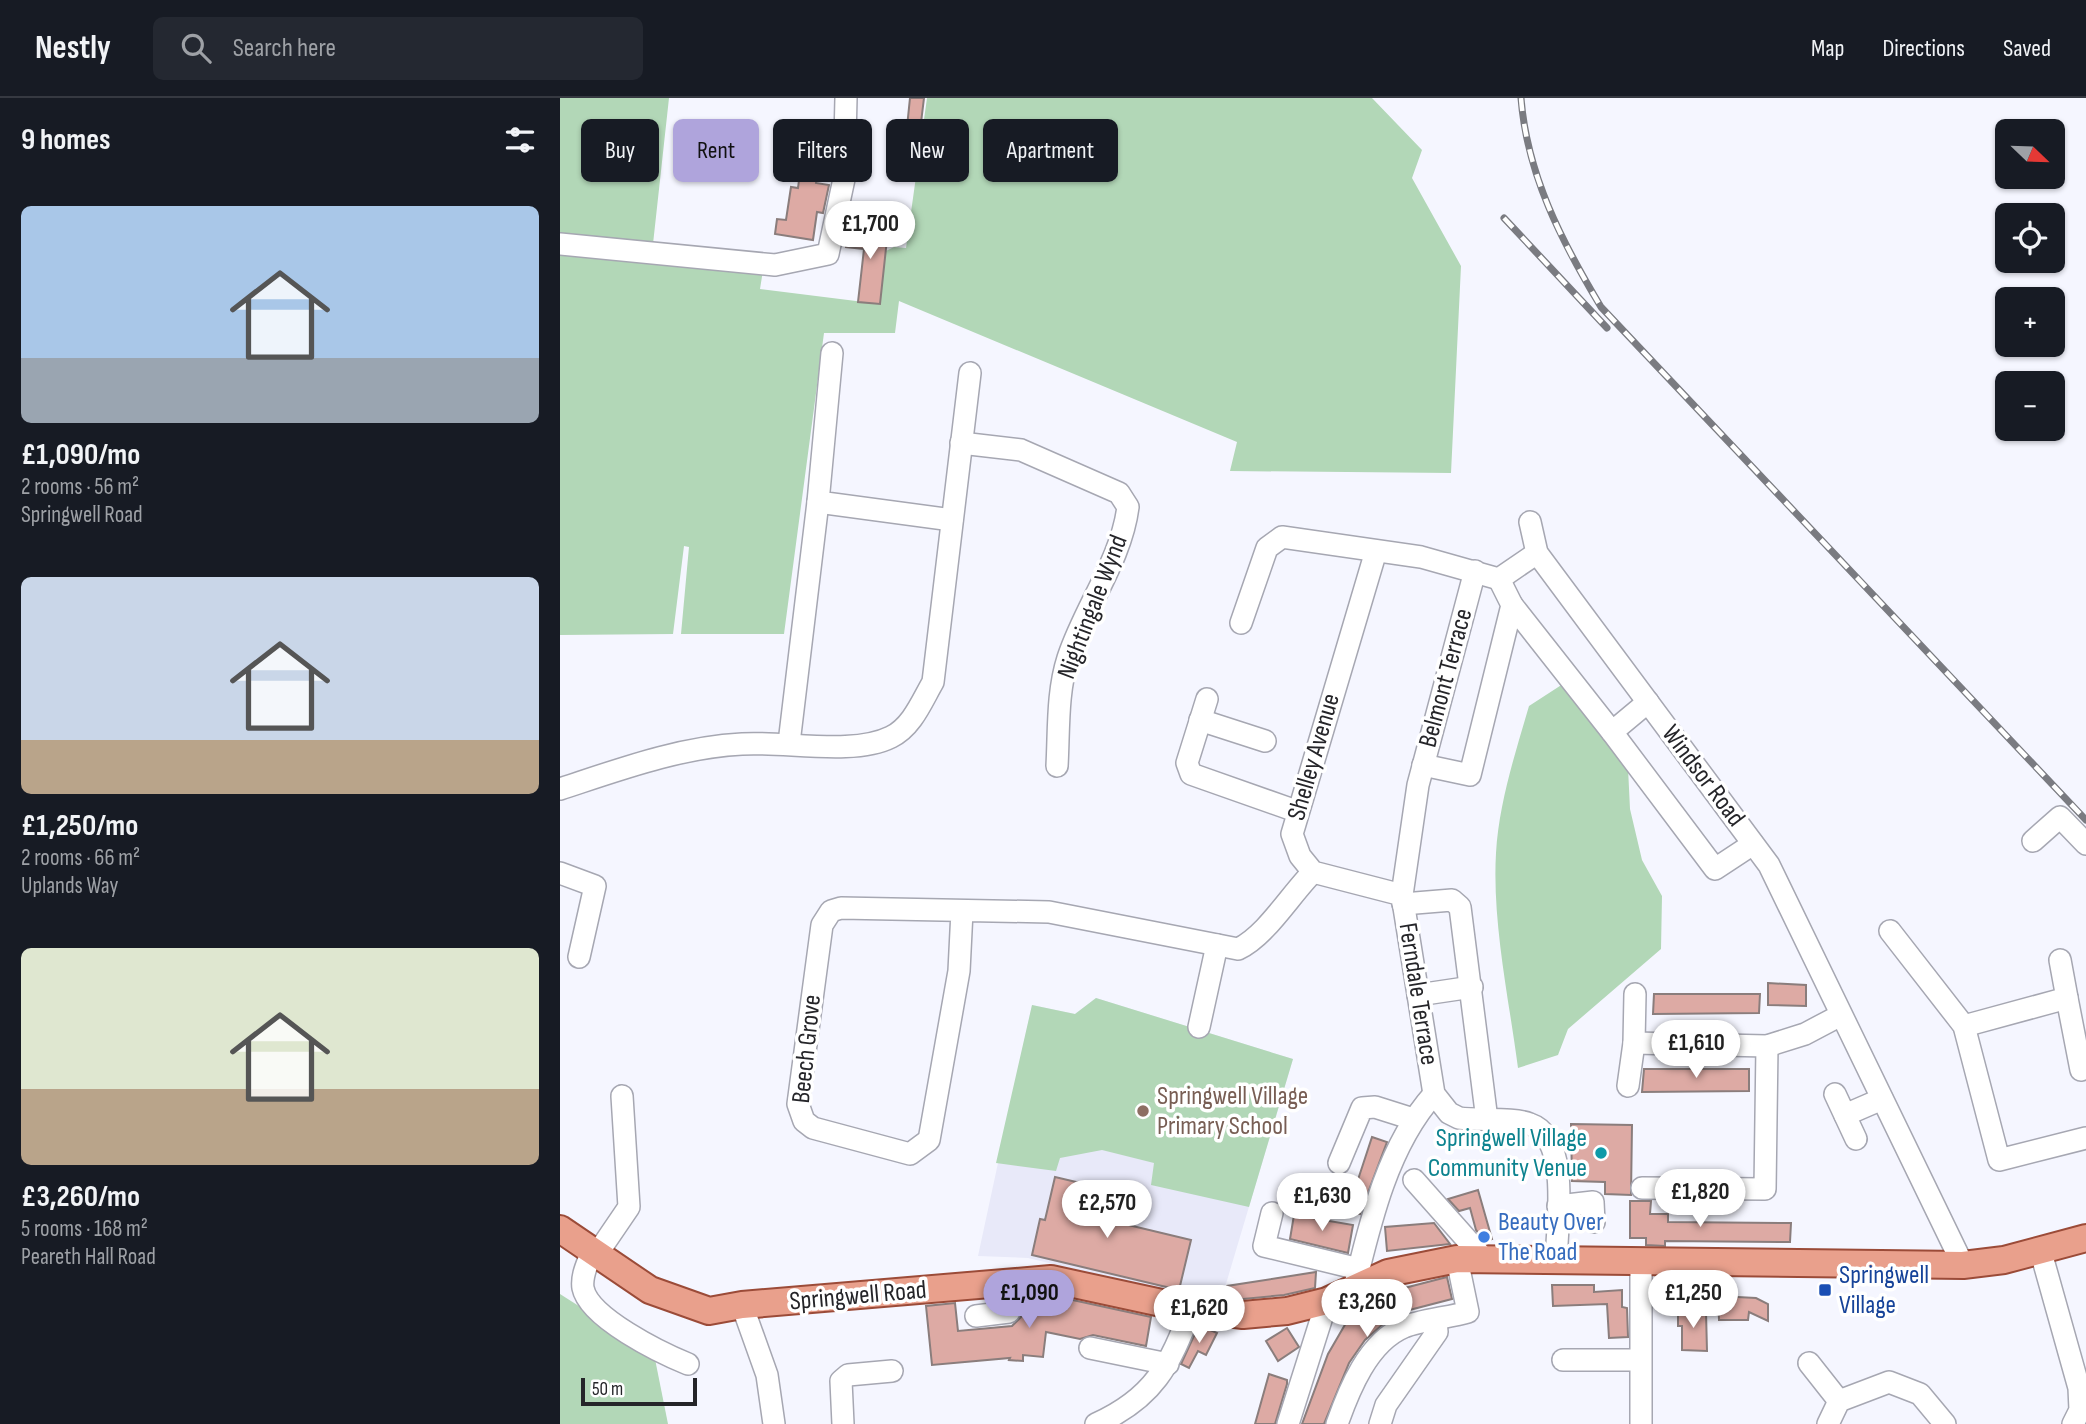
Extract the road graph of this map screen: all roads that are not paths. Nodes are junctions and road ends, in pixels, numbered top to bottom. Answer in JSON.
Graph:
{"nodes":[{"id":1,"x":846,"y":98,"type":"edge"},
{"id":2,"x":560,"y":243,"type":"edge"},
{"id":3,"x":832,"y":353,"type":"dead end"},
{"id":4,"x":970,"y":373,"type":"dead end"},
{"id":5,"x":961,"y":443,"type":"junction"},
{"id":6,"x":818,"y":502,"type":"junction"},
{"id":7,"x":952,"y":520,"type":"junction"},
{"id":8,"x":1530,"y":522,"type":"dead end"},
{"id":9,"x":1376,"y":551,"type":"junction"},
{"id":10,"x":1537,"y":553,"type":"junction"},
{"id":11,"x":1475,"y":571,"type":"junction"},
{"id":12,"x":1499,"y":579,"type":"junction"},
{"id":13,"x":1512,"y":605,"type":"junction"},
{"id":14,"x":1241,"y":623,"type":"dead end"},
{"id":15,"x":1207,"y":699,"type":"dead end"},
{"id":16,"x":1648,"y":702,"type":"junction"},
{"id":17,"x":1200,"y":720,"type":"junction"},
{"id":18,"x":1612,"y":732,"type":"junction"},
{"id":19,"x":1265,"y":741,"type":"dead end"},
{"id":20,"x":789,"y":743,"type":"junction"},
{"id":21,"x":1057,"y":766,"type":"dead end"},
{"id":22,"x":1421,"y":775,"type":"junction"},
{"id":23,"x":560,"y":789,"type":"edge"},
{"id":24,"x":1296,"y":811,"type":"junction"},
{"id":25,"x":2033,"y":841,"type":"dead end"},
{"id":26,"x":1753,"y":844,"type":"junction"},
{"id":27,"x":2086,"y":844,"type":"edge"},
{"id":28,"x":1313,"y":872,"type":"junction"},
{"id":29,"x":560,"y":873,"type":"edge"},
{"id":30,"x":1402,"y":900,"type":"junction"},
{"id":31,"x":962,"y":911,"type":"junction"},
{"id":32,"x":1890,"y":931,"type":"dead end"},
{"id":33,"x":1217,"y":945,"type":"junction"},
{"id":34,"x":579,"y":957,"type":"dead end"},
{"id":35,"x":2060,"y":960,"type":"dead end"},
{"id":36,"x":1472,"y":987,"type":"junction"},
{"id":37,"x":1635,"y":994,"type":"dead end"},
{"id":38,"x":1418,"y":995,"type":"junction"},
{"id":39,"x":2067,"y":998,"type":"junction"},
{"id":40,"x":1841,"y":1015,"type":"junction"},
{"id":41,"x":1964,"y":1026,"type":"junction"},
{"id":42,"x":1199,"y":1027,"type":"dead end"},
{"id":43,"x":1633,"y":1043,"type":"junction"},
{"id":44,"x":1768,"y":1046,"type":"junction"},
{"id":45,"x":2081,"y":1070,"type":"dead end"},
{"id":46,"x":1628,"y":1086,"type":"dead end"},
{"id":47,"x":1434,"y":1094,"type":"junction"},
{"id":48,"x":1835,"y":1094,"type":"dead end"},
{"id":49,"x":622,"y":1096,"type":"dead end"},
{"id":50,"x":1882,"y":1099,"type":"junction"},
{"id":51,"x":1845,"y":1115,"type":"junction"},
{"id":52,"x":1413,"y":1119,"type":"junction"},
{"id":53,"x":1487,"y":1121,"type":"junction"},
{"id":54,"x":1856,"y":1139,"type":"dead end"},
{"id":55,"x":2086,"y":1139,"type":"edge"},
{"id":56,"x":1339,"y":1163,"type":"dead end"},
{"id":57,"x":1414,"y":1180,"type":"dead end"},
{"id":58,"x":1642,"y":1188,"type":"dead end"},
{"id":59,"x":1558,"y":1206,"type":"junction"},
{"id":60,"x":1272,"y":1213,"type":"dead end"},
{"id":61,"x":1594,"y":1222,"type":"dead end"},
{"id":62,"x":560,"y":1229,"type":"edge"},
{"id":63,"x":2086,"y":1238,"type":"edge"},
{"id":64,"x":2040,"y":1249,"type":"junction"},
{"id":65,"x":594,"y":1252,"type":"junction"},
{"id":66,"x":1457,"y":1259,"type":"junction"},
{"id":67,"x":1485,"y":1260,"type":"junction"},
{"id":68,"x":1556,"y":1261,"type":"junction"},
{"id":69,"x":1641,"y":1262,"type":"junction"},
{"id":70,"x":1963,"y":1265,"type":"junction"},
{"id":71,"x":1357,"y":1279,"type":"junction"},
{"id":72,"x":1008,"y":1283,"type":"junction"},
{"id":73,"x":1327,"y":1301,"type":"junction"},
{"id":74,"x":742,"y":1306,"type":"junction"},
{"id":75,"x":1191,"y":1309,"type":"junction"},
{"id":76,"x":976,"y":1316,"type":"dead end"},
{"id":77,"x":1436,"y":1321,"type":"junction"},
{"id":78,"x":1090,"y":1348,"type":"dead end"},
{"id":79,"x":2077,"y":1348,"type":"edge"},
{"id":80,"x":1563,"y":1360,"type":"dead end"},
{"id":81,"x":1639,"y":1360,"type":"junction"},
{"id":82,"x":1810,"y":1363,"type":"dead end"},
{"id":83,"x":688,"y":1364,"type":"dead end"},
{"id":84,"x":1168,"y":1364,"type":"junction"},
{"id":85,"x":892,"y":1371,"type":"dead end"},
{"id":86,"x":1839,"y":1401,"type":"junction"},
{"id":87,"x":774,"y":1424,"type":"edge"},
{"id":88,"x":843,"y":1424,"type":"edge"},
{"id":89,"x":1096,"y":1424,"type":"edge"},
{"id":90,"x":1288,"y":1424,"type":"edge"},
{"id":91,"x":1337,"y":1424,"type":"edge"},
{"id":92,"x":1380,"y":1424,"type":"edge"},
{"id":93,"x":1641,"y":1424,"type":"edge"},
{"id":94,"x":1828,"y":1424,"type":"edge"},
{"id":95,"x":1945,"y":1424,"type":"edge"},
{"id":96,"x":2073,"y":1424,"type":"edge"}],
"edges":[{"from":1,"to":2,"type":"street"},
{"from":3,"to":6,"type":"street"},
{"from":4,"to":5,"type":"street"},
{"from":5,"to":7,"type":"street"},
{"from":5,"to":21,"type":"street","name":"Nightingale Wynd"},
{"from":6,"to":7,"type":"street"},
{"from":6,"to":20,"type":"street"},
{"from":7,"to":20,"type":"street"},
{"from":8,"to":10,"type":"street","name":"Windsor Road"},
{"from":9,"to":11,"type":"street"},
{"from":9,"to":14,"type":"street"},
{"from":9,"to":24,"type":"street","name":"Shelley Avenue"},
{"from":10,"to":12,"type":"street"},
{"from":10,"to":16,"type":"street","name":"Windsor Road"},
{"from":11,"to":12,"type":"street"},
{"from":11,"to":22,"type":"street","name":"Belmont Terrace"},
{"from":12,"to":13,"type":"street"},
{"from":13,"to":18,"type":"street"},
{"from":13,"to":22,"type":"street"},
{"from":15,"to":17,"type":"street"},
{"from":16,"to":18,"type":"street"},
{"from":16,"to":26,"type":"street","name":"Windsor Road"},
{"from":17,"to":19,"type":"street"},
{"from":17,"to":24,"type":"street"},
{"from":18,"to":26,"type":"street"},
{"from":20,"to":23,"type":"street"},
{"from":22,"to":30,"type":"street","name":"Belmont Terrace"},
{"from":24,"to":28,"type":"street","name":"Shelley Avenue"},
{"from":25,"to":27,"type":"street"},
{"from":26,"to":40,"type":"street","name":"Windsor Road"},
{"from":28,"to":30,"type":"street"},
{"from":28,"to":33,"type":"street","name":"Beech Grove"},
{"from":29,"to":34,"type":"street"},
{"from":30,"to":36,"type":"street"},
{"from":30,"to":38,"type":"street","name":"Ferndale Terrace"},
{"from":31,"to":31,"type":"street","name":"Beech Grove"},
{"from":31,"to":33,"type":"street","name":"Beech Grove"},
{"from":32,"to":41,"type":"street"},
{"from":33,"to":42,"type":"street"},
{"from":35,"to":39,"type":"street"},
{"from":36,"to":38,"type":"street"},
{"from":36,"to":53,"type":"street"},
{"from":37,"to":43,"type":"street"},
{"from":38,"to":47,"type":"street","name":"Ferndale Terrace"},
{"from":39,"to":41,"type":"street"},
{"from":39,"to":45,"type":"street"},
{"from":40,"to":44,"type":"street"},
{"from":40,"to":50,"type":"street","name":"Windsor Road"},
{"from":41,"to":55,"type":"street"},
{"from":43,"to":44,"type":"street"},
{"from":43,"to":46,"type":"street"},
{"from":44,"to":58,"type":"street"},
{"from":47,"to":52,"type":"street"},
{"from":47,"to":53,"type":"street"},
{"from":48,"to":51,"type":"street"},
{"from":49,"to":65,"type":"street"},
{"from":50,"to":51,"type":"street"},
{"from":50,"to":70,"type":"street","name":"Windsor Road"},
{"from":51,"to":54,"type":"street"},
{"from":52,"to":56,"type":"street"},
{"from":52,"to":71,"type":"street"},
{"from":53,"to":59,"type":"street"},
{"from":57,"to":67,"type":"street"},
{"from":59,"to":61,"type":"street"},
{"from":59,"to":68,"type":"street"},
{"from":60,"to":71,"type":"street"},
{"from":62,"to":65,"type":"main road","name":"Springwell Road"},
{"from":63,"to":64,"type":"main road","name":"Springwell Road"},
{"from":64,"to":70,"type":"main road","name":"Springwell Road"},
{"from":64,"to":79,"type":"street"},
{"from":65,"to":74,"type":"main road","name":"Springwell Road"},
{"from":65,"to":83,"type":"street"},
{"from":66,"to":67,"type":"main road","name":"Springwell Road"},
{"from":66,"to":71,"type":"main road","name":"Springwell Road"},
{"from":66,"to":77,"type":"street"},
{"from":67,"to":68,"type":"main road","name":"Springwell Road"},
{"from":68,"to":69,"type":"main road","name":"Springwell Road"},
{"from":69,"to":70,"type":"main road","name":"Springwell Road"},
{"from":69,"to":81,"type":"street"},
{"from":71,"to":73,"type":"main road","name":"Springwell Road"},
{"from":72,"to":74,"type":"main road","name":"Springwell Road"},
{"from":72,"to":75,"type":"main road","name":"Springwell Road"},
{"from":72,"to":76,"type":"street"},
{"from":73,"to":75,"type":"main road","name":"Springwell Road"},
{"from":73,"to":90,"type":"street"},
{"from":74,"to":87,"type":"street"},
{"from":75,"to":84,"type":"street"},
{"from":77,"to":91,"type":"street"},
{"from":77,"to":92,"type":"street"},
{"from":78,"to":84,"type":"street"},
{"from":79,"to":96,"type":"street"},
{"from":80,"to":81,"type":"street"},
{"from":81,"to":93,"type":"street"},
{"from":82,"to":86,"type":"street"},
{"from":84,"to":89,"type":"street"},
{"from":85,"to":88,"type":"street"},
{"from":86,"to":94,"type":"street"},
{"from":86,"to":95,"type":"street"}]}
